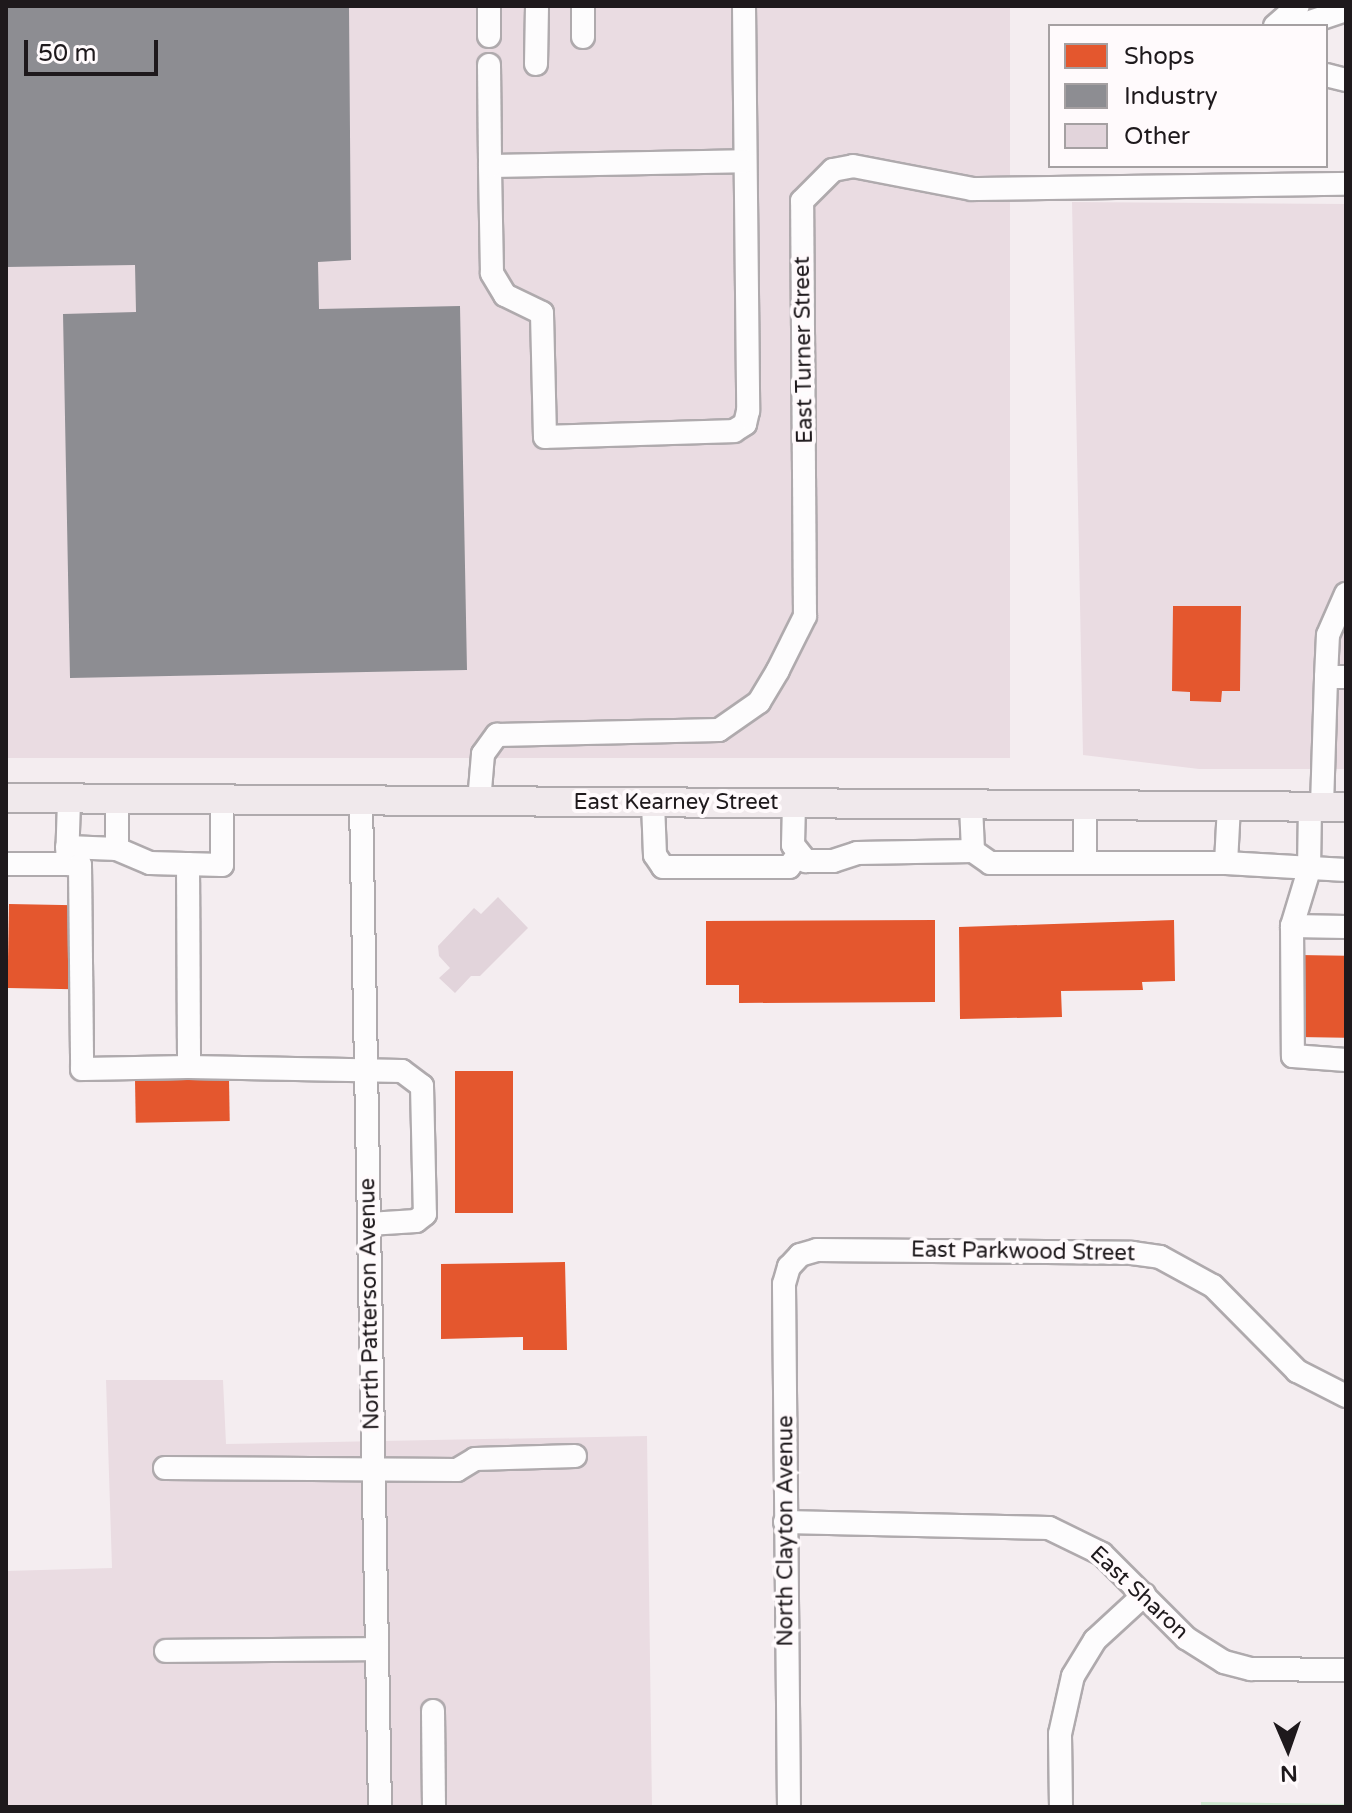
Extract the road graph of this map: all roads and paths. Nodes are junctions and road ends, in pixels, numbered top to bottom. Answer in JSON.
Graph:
{"nodes":[{"id":1,"x":489,"y":6,"type":"edge"},
{"id":2,"x":537,"y":6,"type":"edge"},
{"id":3,"x":583,"y":6,"type":"edge"},
{"id":4,"x":744,"y":6,"type":"edge"},
{"id":5,"x":1298,"y":6,"type":"edge"},
{"id":6,"x":1346,"y":10,"type":"edge"},
{"id":7,"x":1277,"y":24,"type":"edge"},
{"id":8,"x":1304,"y":24,"type":"edge"},
{"id":9,"x":489,"y":36,"type":"dead end"},
{"id":10,"x":583,"y":37,"type":"dead end"},
{"id":11,"x":536,"y":64,"type":"dead end"},
{"id":12,"x":489,"y":65,"type":"dead end"},
{"id":13,"x":745,"y":161,"type":"junction"},
{"id":14,"x":490,"y":166,"type":"junction"},
{"id":15,"x":1110,"y":175,"type":"edge"},
{"id":16,"x":1346,"y":184,"type":"edge"},
{"id":17,"x":1346,"y":594,"type":"edge"},
{"id":18,"x":1336,"y":677,"type":"edge"},
{"id":19,"x":6,"y":798,"type":"edge"},
{"id":20,"x":69,"y":799,"type":"junction"},
{"id":21,"x":117,"y":799,"type":"junction"},
{"id":22,"x":222,"y":800,"type":"junction"},
{"id":23,"x":361,"y":801,"type":"junction"},
{"id":24,"x":479,"y":802,"type":"junction"},
{"id":25,"x":653,"y":803,"type":"junction"},
{"id":26,"x":794,"y":804,"type":"junction"},
{"id":27,"x":971,"y":805,"type":"junction"},
{"id":28,"x":1085,"y":805,"type":"junction"},
{"id":29,"x":1229,"y":806,"type":"junction"},
{"id":30,"x":1326,"y":806,"type":"edge"},
{"id":31,"x":117,"y":849,"type":"junction"},
{"id":32,"x":973,"y":851,"type":"junction"},
{"id":33,"x":67,"y":856,"type":"junction"},
{"id":34,"x":797,"y":856,"type":"junction"},
{"id":35,"x":1085,"y":863,"type":"junction"},
{"id":36,"x":1226,"y":863,"type":"junction"},
{"id":37,"x":6,"y":864,"type":"edge"},
{"id":38,"x":188,"y":864,"type":"junction"},
{"id":39,"x":1309,"y":870,"type":"junction"},
{"id":40,"x":1346,"y":870,"type":"edge"},
{"id":41,"x":1292,"y":926,"type":"junction"},
{"id":42,"x":1346,"y":927,"type":"edge"},
{"id":43,"x":1346,"y":1060,"type":"edge"},
{"id":44,"x":189,"y":1067,"type":"junction"},
{"id":45,"x":366,"y":1071,"type":"junction"},
{"id":46,"x":369,"y":1224,"type":"junction"},
{"id":47,"x":796,"y":1258,"type":"joint"},
{"id":48,"x":1346,"y":1396,"type":"edge"},
{"id":49,"x":575,"y":1456,"type":"dead end"},
{"id":50,"x":165,"y":1468,"type":"dead end"},
{"id":51,"x":373,"y":1470,"type":"junction"},
{"id":52,"x":785,"y":1522,"type":"junction"},
{"id":53,"x":1144,"y":1595,"type":"junction"},
{"id":54,"x":377,"y":1649,"type":"junction"},
{"id":55,"x":166,"y":1651,"type":"dead end"},
{"id":56,"x":1346,"y":1670,"type":"edge"},
{"id":57,"x":433,"y":1711,"type":"dead end"},
{"id":58,"x":380,"y":1807,"type":"edge"},
{"id":59,"x":434,"y":1807,"type":"edge"},
{"id":60,"x":789,"y":1807,"type":"edge"},
{"id":61,"x":1061,"y":1807,"type":"edge"}],
"edges":[{"from":1,"to":9,"type":"street"},
{"from":2,"to":11,"type":"street"},
{"from":3,"to":10,"type":"street"},
{"from":4,"to":13,"type":"street"},
{"from":5,"to":7,"type":"street"},
{"from":6,"to":8,"type":"street"},
{"from":12,"to":14,"type":"street"},
{"from":13,"to":14,"type":"street"},
{"from":13,"to":14,"type":"street"},
{"from":15,"to":16,"type":"street","name":"East Turner Street"},
{"from":15,"to":24,"type":"street","name":"East Turner Street"},
{"from":17,"to":18,"type":"street"},
{"from":18,"to":30,"type":"street"},
{"from":19,"to":20,"type":"main road","name":"East Kearney Street"},
{"from":20,"to":21,"type":"main road","name":"East Kearney Street"},
{"from":20,"to":33,"type":"street"},
{"from":21,"to":22,"type":"main road","name":"East Kearney Street"},
{"from":21,"to":31,"type":"street"},
{"from":22,"to":23,"type":"main road","name":"East Kearney Street"},
{"from":22,"to":38,"type":"street"},
{"from":23,"to":24,"type":"main road","name":"East Kearney Street"},
{"from":23,"to":45,"type":"street","name":"North Patterson Avenue"},
{"from":24,"to":25,"type":"main road","name":"East Kearney Street"},
{"from":25,"to":26,"type":"main road","name":"East Kearney Street"},
{"from":25,"to":34,"type":"street"},
{"from":26,"to":27,"type":"main road","name":"East Kearney Street"},
{"from":26,"to":34,"type":"street"},
{"from":27,"to":28,"type":"main road","name":"East Kearney Street"},
{"from":27,"to":32,"type":"street"},
{"from":28,"to":29,"type":"main road","name":"East Kearney Street"},
{"from":28,"to":35,"type":"street"},
{"from":29,"to":30,"type":"main road","name":"East Kearney Street"},
{"from":29,"to":36,"type":"street"},
{"from":30,"to":39,"type":"street"},
{"from":31,"to":33,"type":"street"},
{"from":31,"to":38,"type":"street"},
{"from":32,"to":34,"type":"street"},
{"from":32,"to":35,"type":"street"},
{"from":33,"to":37,"type":"street"},
{"from":33,"to":44,"type":"street"},
{"from":35,"to":36,"type":"street"},
{"from":36,"to":39,"type":"street"},
{"from":38,"to":44,"type":"street"},
{"from":39,"to":40,"type":"street"},
{"from":39,"to":41,"type":"street"},
{"from":41,"to":42,"type":"street"},
{"from":41,"to":43,"type":"street"},
{"from":44,"to":45,"type":"street"},
{"from":45,"to":46,"type":"street","name":"North Patterson Avenue"},
{"from":45,"to":46,"type":"street"},
{"from":46,"to":51,"type":"street","name":"North Patterson Avenue"},
{"from":47,"to":48,"type":"street","name":"East Parkwood Street"},
{"from":47,"to":52,"type":"street","name":"North Clayton Avenue"},
{"from":49,"to":51,"type":"street"},
{"from":50,"to":51,"type":"street"},
{"from":51,"to":54,"type":"street","name":"North Patterson Avenue"},
{"from":52,"to":53,"type":"street","name":"East Sharon"},
{"from":52,"to":60,"type":"street","name":"North Clayton Avenue"},
{"from":53,"to":56,"type":"street","name":"East Sharon"},
{"from":53,"to":61,"type":"street"},
{"from":54,"to":55,"type":"street"},
{"from":54,"to":58,"type":"street","name":"North Patterson Avenue"},
{"from":57,"to":59,"type":"street"}]}
